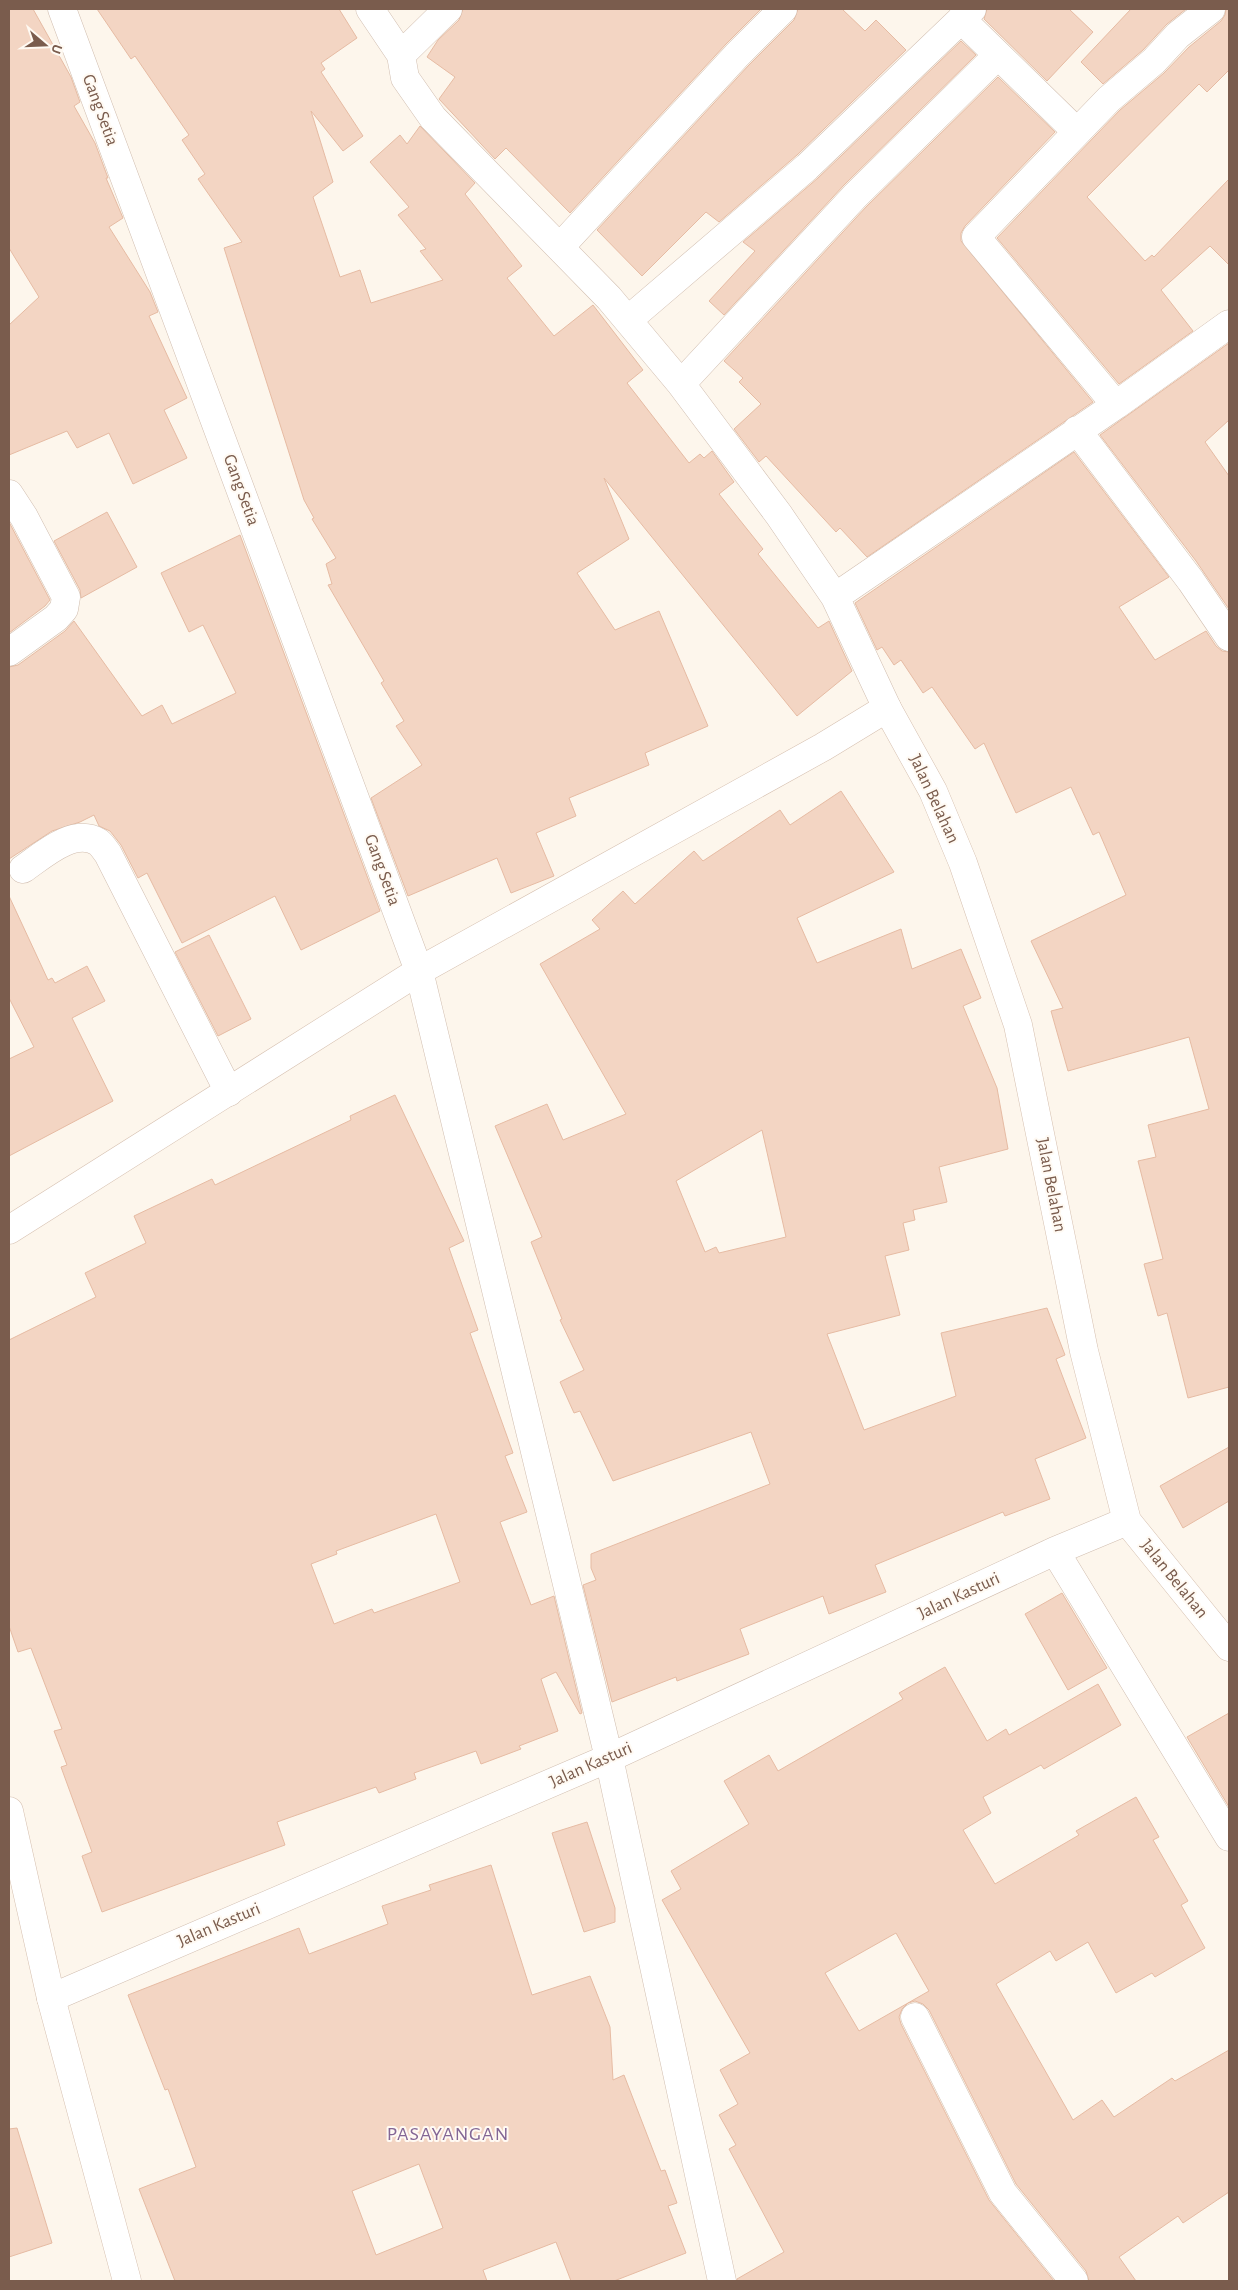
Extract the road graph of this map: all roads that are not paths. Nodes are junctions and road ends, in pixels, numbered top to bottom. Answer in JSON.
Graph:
{"nodes":[{"id":1,"x":62,"y":9,"type":"edge"},
{"id":2,"x":370,"y":9,"type":"edge"},
{"id":3,"x":448,"y":9,"type":"edge"},
{"id":4,"x":783,"y":9,"type":"edge"},
{"id":5,"x":1211,"y":9,"type":"edge"},
{"id":6,"x":966,"y":14,"type":"edge"},
{"id":7,"x":401,"y":54,"type":"junction"},
{"id":8,"x":998,"y":55,"type":"junction"},
{"id":9,"x":1077,"y":132,"type":"junction"},
{"id":10,"x":560,"y":247,"type":"junction"},
{"id":11,"x":628,"y":320,"type":"junction"},
{"id":12,"x":1229,"y":324,"type":"edge"},
{"id":13,"x":681,"y":384,"type":"junction"},
{"id":14,"x":1116,"y":405,"type":"junction"},
{"id":15,"x":1077,"y":430,"type":"junction"},
{"id":16,"x":9,"y":494,"type":"edge"},
{"id":17,"x":835,"y":597,"type":"junction"},
{"id":18,"x":1229,"y":637,"type":"edge"},
{"id":19,"x":9,"y":652,"type":"edge"},
{"id":20,"x":887,"y":708,"type":"junction"},
{"id":21,"x":23,"y":869,"type":"dead end"},
{"id":22,"x":419,"y":972,"type":"junction"},
{"id":23,"x":229,"y":1092,"type":"junction"},
{"id":24,"x":9,"y":1230,"type":"edge"},
{"id":25,"x":1127,"y":1521,"type":"junction"},
{"id":26,"x":1054,"y":1551,"type":"junction"},
{"id":27,"x":1229,"y":1648,"type":"edge"},
{"id":28,"x":609,"y":1758,"type":"junction"},
{"id":29,"x":9,"y":1811,"type":"edge"},
{"id":30,"x":1229,"y":1837,"type":"edge"},
{"id":31,"x":51,"y":1998,"type":"junction"},
{"id":32,"x":915,"y":2017,"type":"dead end"},
{"id":33,"x":127,"y":2281,"type":"edge"},
{"id":34,"x":722,"y":2281,"type":"edge"},
{"id":35,"x":1074,"y":2281,"type":"edge"}],
"edges":[{"from":1,"to":22,"type":"street","name":"Gang Setia"},
{"from":2,"to":7,"type":"street"},
{"from":3,"to":7,"type":"street"},
{"from":4,"to":10,"type":"street"},
{"from":5,"to":9,"type":"street"},
{"from":6,"to":8,"type":"street"},
{"from":6,"to":11,"type":"street"},
{"from":7,"to":10,"type":"street","name":"Jalan Belahan"},
{"from":8,"to":9,"type":"street"},
{"from":8,"to":13,"type":"street"},
{"from":9,"to":14,"type":"street"},
{"from":10,"to":11,"type":"street","name":"Jalan Belahan"},
{"from":11,"to":13,"type":"street","name":"Jalan Belahan"},
{"from":12,"to":14,"type":"street"},
{"from":13,"to":17,"type":"street","name":"Jalan Belahan"},
{"from":14,"to":15,"type":"street"},
{"from":15,"to":17,"type":"street"},
{"from":15,"to":18,"type":"street"},
{"from":16,"to":19,"type":"street"},
{"from":17,"to":20,"type":"street","name":"Jalan Belahan"},
{"from":20,"to":22,"type":"street"},
{"from":20,"to":25,"type":"street","name":"Jalan Belahan"},
{"from":21,"to":23,"type":"street"},
{"from":22,"to":23,"type":"street"},
{"from":22,"to":28,"type":"street","name":"Gang Setia"},
{"from":23,"to":24,"type":"street"},
{"from":25,"to":26,"type":"street","name":"Jalan Kasturi"},
{"from":25,"to":27,"type":"street","name":"Jalan Belahan"},
{"from":26,"to":28,"type":"street","name":"Jalan Kasturi"},
{"from":26,"to":30,"type":"street"},
{"from":28,"to":31,"type":"street","name":"Jalan Kasturi"},
{"from":28,"to":34,"type":"street","name":"Gang Setia"},
{"from":29,"to":31,"type":"street"},
{"from":31,"to":33,"type":"street"},
{"from":32,"to":35,"type":"street"}]}
